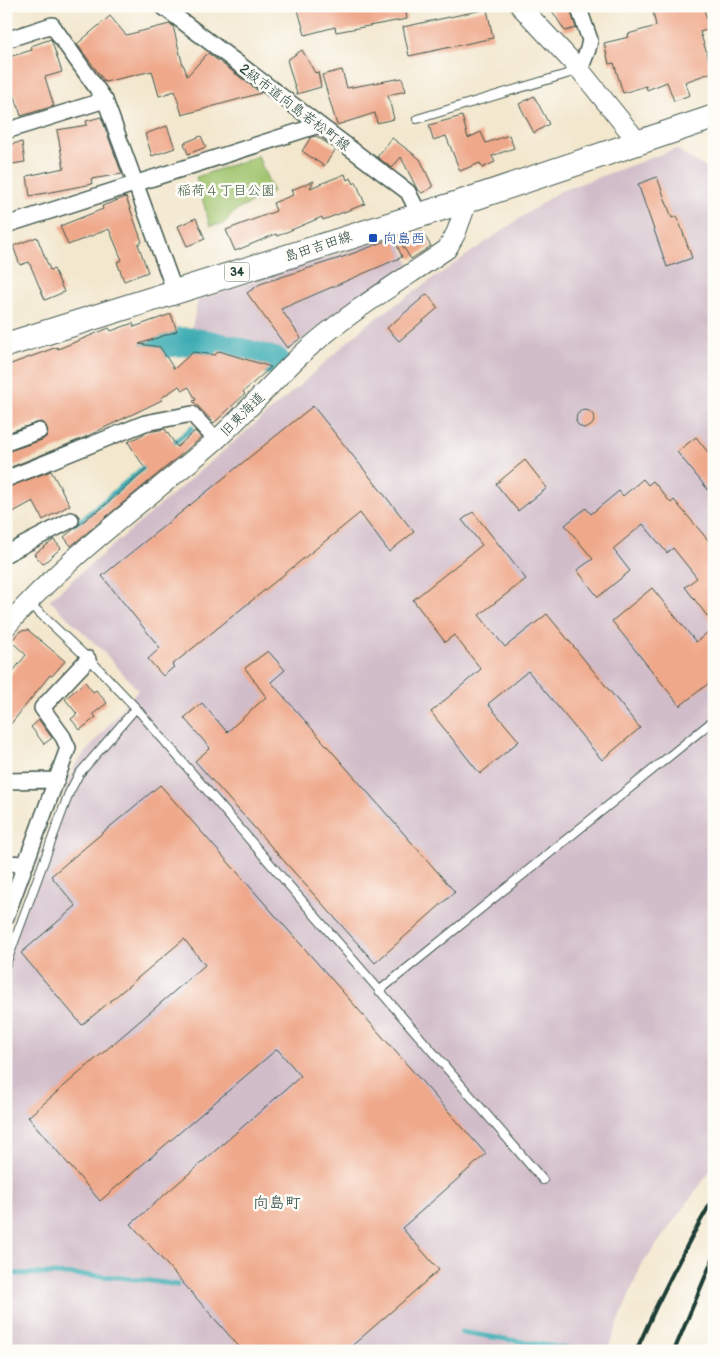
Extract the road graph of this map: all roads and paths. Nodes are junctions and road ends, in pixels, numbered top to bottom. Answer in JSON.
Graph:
{"nodes":[{"id":1,"x":162,"y":6,"type":"edge"},
{"id":2,"x":520,"y":6,"type":"edge"},
{"id":3,"x":578,"y":6,"type":"edge"},
{"id":4,"x":6,"y":40,"type":"edge"},
{"id":5,"x":580,"y":70,"type":"junction"},
{"id":6,"x":105,"y":100,"type":"junction"},
{"id":7,"x":714,"y":117,"type":"edge"},
{"id":8,"x":417,"y":119,"type":"dead end"},
{"id":9,"x":319,"y":125,"type":"junction"},
{"id":10,"x":6,"y":131,"type":"edge"},
{"id":11,"x":638,"y":142,"type":"junction"},
{"id":12,"x":136,"y":184,"type":"junction"},
{"id":13,"x":468,"y":200,"type":"junction"},
{"id":14,"x":419,"y":214,"type":"junction"},
{"id":15,"x":6,"y":225,"type":"edge"},
{"id":16,"x":175,"y":292,"type":"junction"},
{"id":17,"x":6,"y":345,"type":"edge"},
{"id":18,"x":39,"y":431,"type":"dead end"},
{"id":19,"x":216,"y":440,"type":"junction"},
{"id":20,"x":6,"y":443,"type":"edge"},
{"id":21,"x":6,"y":479,"type":"edge"},
{"id":22,"x":71,"y":520,"type":"dead end"},
{"id":23,"x":6,"y":554,"type":"edge"},
{"id":24,"x":28,"y":602,"type":"junction"},
{"id":25,"x":6,"y":627,"type":"edge"},
{"id":26,"x":88,"y":659,"type":"junction"},
{"id":27,"x":136,"y":708,"type":"junction"},
{"id":28,"x":714,"y":720,"type":"edge"},
{"id":29,"x":57,"y":780,"type":"junction"},
{"id":30,"x":6,"y":781,"type":"edge"},
{"id":31,"x":6,"y":863,"type":"edge"},
{"id":32,"x":26,"y":864,"type":"junction"},
{"id":33,"x":6,"y":918,"type":"edge"},
{"id":34,"x":6,"y":964,"type":"edge"},
{"id":35,"x":379,"y":991,"type":"junction"},
{"id":36,"x":542,"y":1180,"type":"dead end"}],
"edges":[{"from":1,"to":9,"type":"street","name":"2級市道向島若松町線"},
{"from":2,"to":5,"type":"street"},
{"from":3,"to":5,"type":"street"},
{"from":4,"to":6,"type":"street"},
{"from":5,"to":8,"type":"lane"},
{"from":5,"to":11,"type":"street"},
{"from":6,"to":10,"type":"street"},
{"from":6,"to":12,"type":"street"},
{"from":7,"to":11,"type":"main road","name":"島田吉田線","number":"34"},
{"from":9,"to":12,"type":"street"},
{"from":9,"to":14,"type":"street","name":"2級市道向島若松町線"},
{"from":11,"to":13,"type":"main road","name":"島田吉田線","number":"34"},
{"from":12,"to":15,"type":"street"},
{"from":12,"to":16,"type":"street"},
{"from":13,"to":14,"type":"main road","name":"島田吉田線","number":"34"},
{"from":13,"to":19,"type":"street","name":"旧東海道"},
{"from":14,"to":16,"type":"main road","name":"島田吉田線","number":"34"},
{"from":16,"to":17,"type":"main road","name":"島田吉田線","number":"34"},
{"from":18,"to":20,"type":"street"},
{"from":19,"to":21,"type":"street"},
{"from":19,"to":24,"type":"street","name":"旧東海道"},
{"from":22,"to":23,"type":"street"},
{"from":24,"to":25,"type":"street","name":"旧東海道"},
{"from":24,"to":26,"type":"lane"},
{"from":26,"to":27,"type":"lane"},
{"from":26,"to":29,"type":"street"},
{"from":27,"to":34,"type":"lane"},
{"from":27,"to":35,"type":"lane"},
{"from":28,"to":35,"type":"lane"},
{"from":29,"to":30,"type":"street"},
{"from":29,"to":32,"type":"street"},
{"from":31,"to":32,"type":"street"},
{"from":32,"to":33,"type":"street"},
{"from":35,"to":36,"type":"lane"}]}
